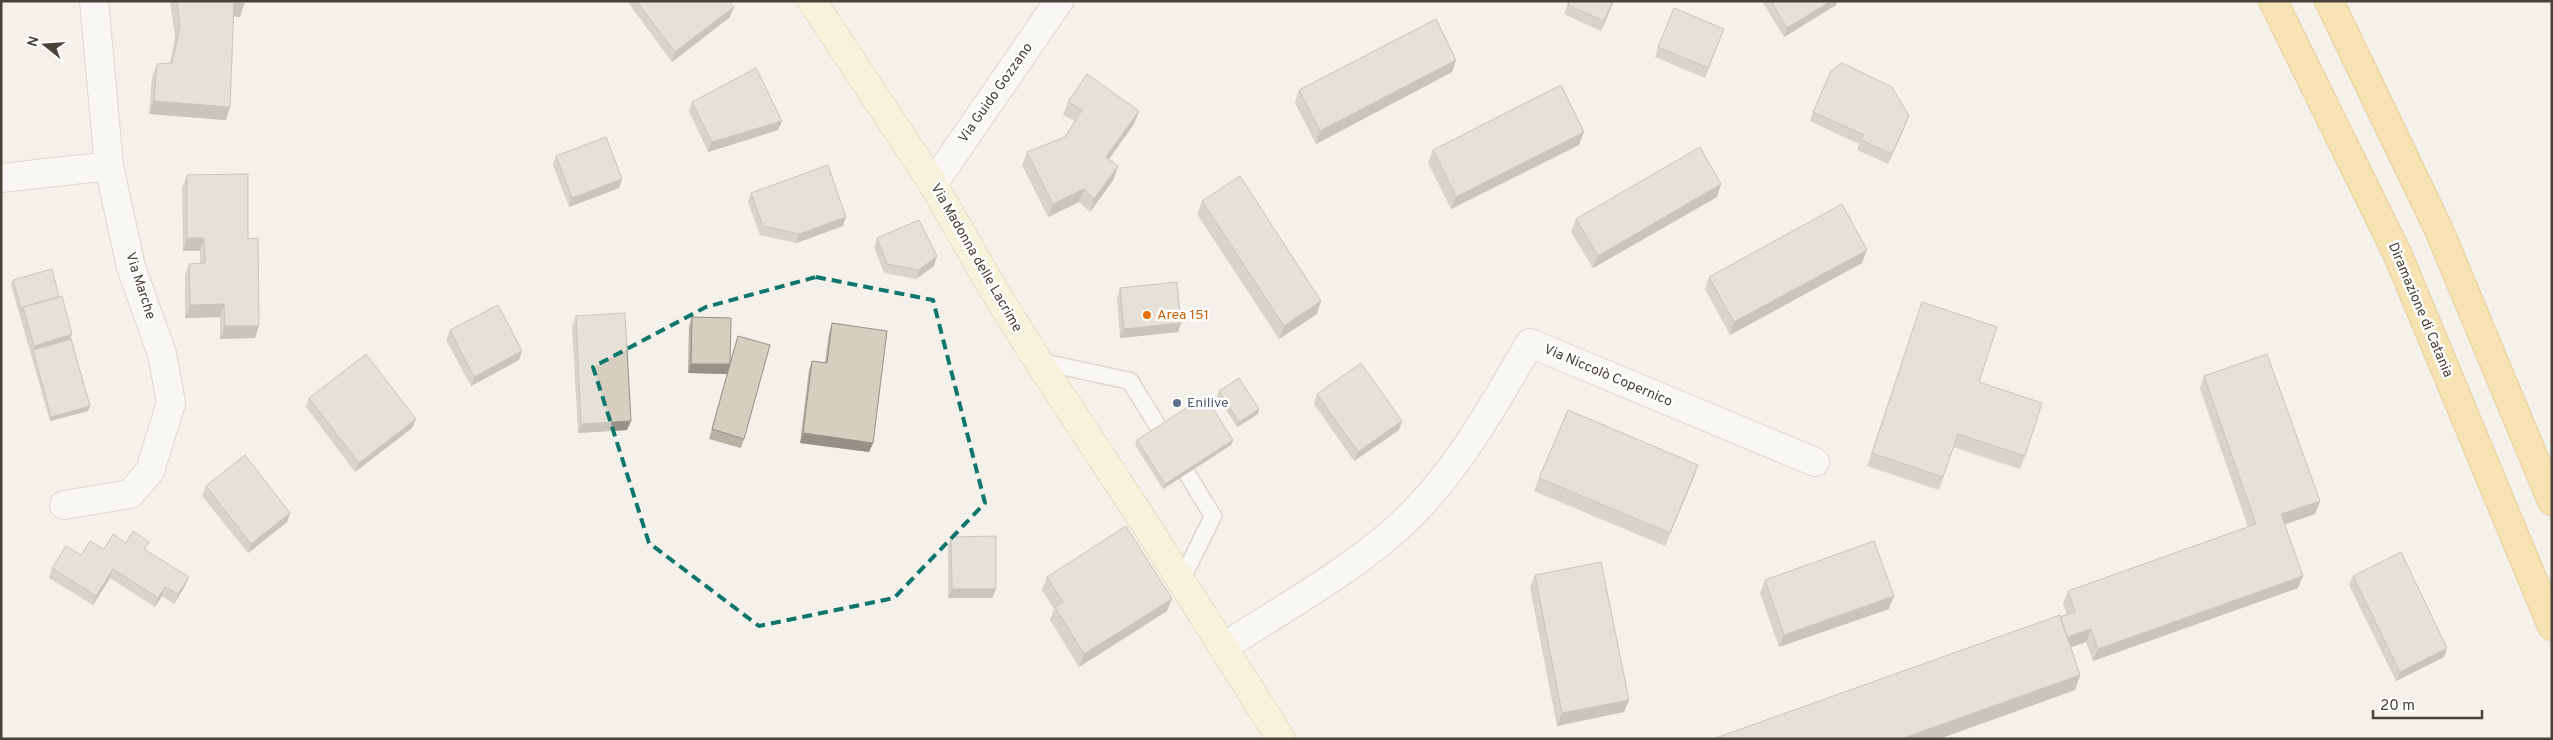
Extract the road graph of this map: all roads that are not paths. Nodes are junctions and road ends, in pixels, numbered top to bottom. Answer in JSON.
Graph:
{"nodes":[{"id":1,"x":94,"y":1,"type":"edge"},
{"id":2,"x":812,"y":1,"type":"edge"},
{"id":3,"x":1059,"y":1,"type":"edge"},
{"id":4,"x":2273,"y":1,"type":"edge"},
{"id":5,"x":2329,"y":1,"type":"edge"},
{"id":6,"x":109,"y":166,"type":"junction"},
{"id":7,"x":1,"y":178,"type":"edge"},
{"id":8,"x":933,"y":184,"type":"junction"},
{"id":9,"x":1038,"y":361,"type":"junction"},
{"id":10,"x":1815,"y":462,"type":"dead end"},
{"id":11,"x":2552,"y":501,"type":"edge"},
{"id":12,"x":64,"y":505,"type":"dead end"},
{"id":13,"x":1181,"y":581,"type":"junction"},
{"id":14,"x":2552,"y":626,"type":"edge"},
{"id":15,"x":1224,"y":647,"type":"junction"},
{"id":16,"x":1281,"y":739,"type":"edge"}],
"edges":[{"from":1,"to":6,"type":"street","name":"Via Marche"},
{"from":2,"to":8,"type":"main road","name":"Via Madonna delle Lacrime"},
{"from":3,"to":8,"type":"street","name":"Via Guido Gozzano"},
{"from":4,"to":14,"type":"highway","name":"Diramazione di Catania"},
{"from":5,"to":11,"type":"highway"},
{"from":6,"to":7,"type":"street"},
{"from":6,"to":12,"type":"street","name":"Via Marche"},
{"from":8,"to":9,"type":"main road","name":"Via Madonna delle Lacrime"},
{"from":9,"to":13,"type":"main road","name":"Via Madonna delle Lacrime"},
{"from":9,"to":13,"type":"lane"},
{"from":10,"to":15,"type":"street","name":"Via Niccolò Copernico"},
{"from":13,"to":15,"type":"main road","name":"Via Madonna delle Lacrime"},
{"from":15,"to":16,"type":"main road","name":"Via Madonna delle Lacrime"}]}
